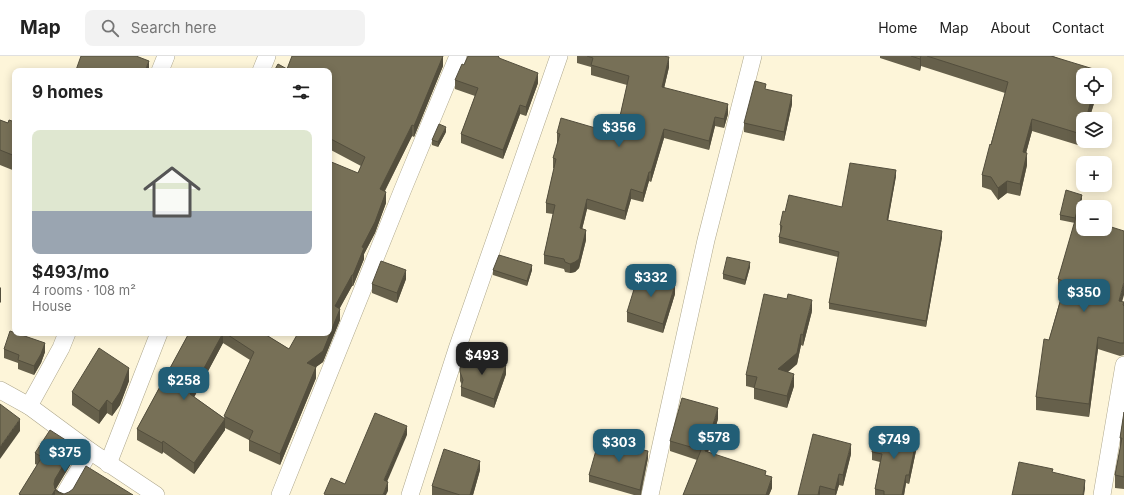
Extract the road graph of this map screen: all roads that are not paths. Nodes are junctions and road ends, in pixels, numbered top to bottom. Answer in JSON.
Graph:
{"nodes":[{"id":1,"x":166,"y":56,"type":"edge"},
{"id":2,"x":267,"y":56,"type":"edge"},
{"id":3,"x":458,"y":56,"type":"edge"},
{"id":4,"x":559,"y":56,"type":"edge"},
{"id":5,"x":752,"y":56,"type":"edge"},
{"id":6,"x":161,"y":68,"type":"edge"},
{"id":7,"x":262,"y":68,"type":"edge"},
{"id":8,"x":66,"y":336,"type":"edge"},
{"id":9,"x":158,"y":336,"type":"edge"},
{"id":10,"x":1124,"y":365,"type":"edge"},
{"id":11,"x":0,"y":390,"type":"edge"},
{"id":12,"x":29,"y":406,"type":"junction"},
{"id":13,"x":90,"y":452,"type":"junction"},
{"id":14,"x":108,"y":464,"type":"junction"},
{"id":15,"x":64,"y":495,"type":"edge"},
{"id":16,"x":156,"y":495,"type":"edge"},
{"id":17,"x":280,"y":495,"type":"edge"},
{"id":18,"x":410,"y":495,"type":"edge"},
{"id":19,"x":650,"y":495,"type":"edge"},
{"id":20,"x":1102,"y":495,"type":"edge"}],
"edges":[{"from":1,"to":6,"type":"street"},
{"from":2,"to":7,"type":"street"},
{"from":3,"to":17,"type":"street"},
{"from":4,"to":18,"type":"street"},
{"from":5,"to":19,"type":"street"},
{"from":8,"to":12,"type":"street"},
{"from":9,"to":14,"type":"street"},
{"from":10,"to":20,"type":"street"},
{"from":11,"to":12,"type":"street"},
{"from":12,"to":13,"type":"street"},
{"from":13,"to":14,"type":"street"},
{"from":13,"to":15,"type":"street"},
{"from":14,"to":16,"type":"street"}]}
